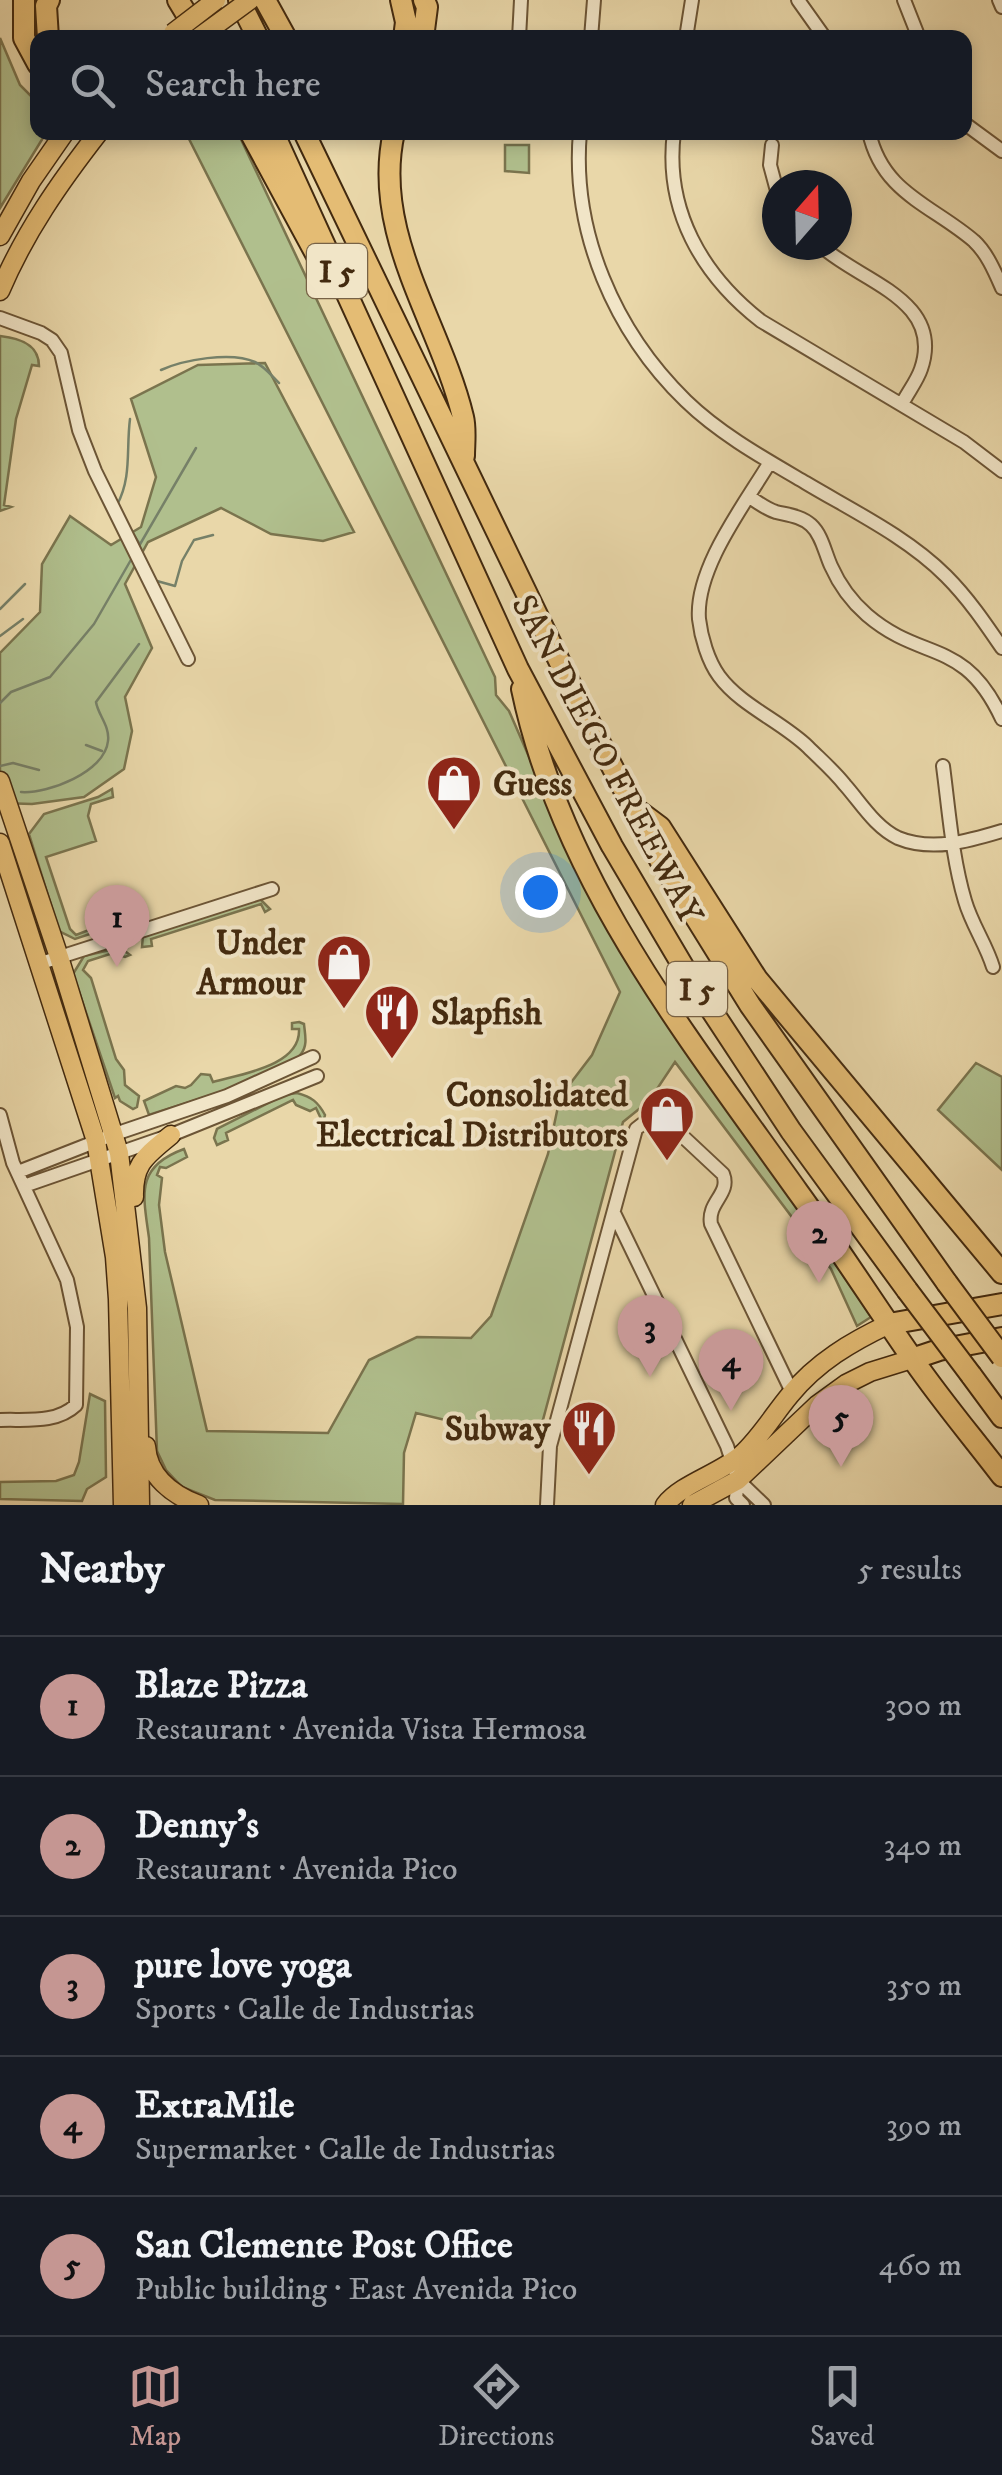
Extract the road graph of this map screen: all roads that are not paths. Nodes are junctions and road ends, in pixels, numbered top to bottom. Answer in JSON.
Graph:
{"nodes":[{"id":1,"x":24,"y":0,"type":"edge"},
{"id":2,"x":49,"y":0,"type":"edge"},
{"id":3,"x":178,"y":0,"type":"edge"},
{"id":4,"x":204,"y":0,"type":"edge"},
{"id":5,"x":216,"y":0,"type":"edge"},
{"id":6,"x":238,"y":0,"type":"edge"},
{"id":7,"x":250,"y":0,"type":"edge"},
{"id":8,"x":264,"y":0,"type":"edge"},
{"id":9,"x":401,"y":0,"type":"edge"},
{"id":10,"x":424,"y":0,"type":"edge"},
{"id":11,"x":521,"y":0,"type":"edge"},
{"id":12,"x":594,"y":0,"type":"edge"},
{"id":13,"x":692,"y":0,"type":"edge"},
{"id":14,"x":798,"y":0,"type":"edge"},
{"id":15,"x":904,"y":0,"type":"edge"},
{"id":16,"x":48,"y":30,"type":"edge"},
{"id":17,"x":177,"y":30,"type":"edge"},
{"id":18,"x":195,"y":30,"type":"edge"},
{"id":19,"x":210,"y":30,"type":"edge"},
{"id":20,"x":221,"y":30,"type":"edge"},
{"id":21,"x":254,"y":30,"type":"edge"},
{"id":22,"x":281,"y":30,"type":"edge"},
{"id":23,"x":405,"y":30,"type":"edge"},
{"id":24,"x":423,"y":30,"type":"edge"},
{"id":25,"x":519,"y":30,"type":"edge"},
{"id":26,"x":591,"y":30,"type":"edge"},
{"id":27,"x":687,"y":30,"type":"edge"},
{"id":28,"x":819,"y":30,"type":"edge"},
{"id":29,"x":915,"y":30,"type":"edge"},
{"id":30,"x":30,"y":49,"type":"edge"},
{"id":31,"x":972,"y":129,"type":"edge"},
{"id":32,"x":59,"y":140,"type":"edge"},
{"id":33,"x":93,"y":140,"type":"edge"},
{"id":34,"x":254,"y":140,"type":"edge"},
{"id":35,"x":276,"y":140,"type":"edge"},
{"id":36,"x":308,"y":140,"type":"edge"},
{"id":37,"x":392,"y":140,"type":"edge"},
{"id":38,"x":580,"y":140,"type":"edge"},
{"id":39,"x":674,"y":140,"type":"edge"},
{"id":40,"x":871,"y":140,"type":"edge"},
{"id":41,"x":772,"y":145,"type":"dead end"},
{"id":42,"x":1002,"y":150,"type":"edge"},
{"id":43,"x":772,"y":170,"type":"edge"},
{"id":44,"x":0,"y":236,"type":"edge"},
{"id":45,"x":839,"y":260,"type":"edge"},
{"id":46,"x":1002,"y":288,"type":"edge"},
{"id":47,"x":0,"y":290,"type":"edge"},
{"id":48,"x":0,"y":318,"type":"edge"},
{"id":49,"x":370,"y":342,"type":"junction"},
{"id":50,"x":902,"y":404,"type":"junction"},
{"id":51,"x":770,"y":462,"type":"junction"},
{"id":52,"x":464,"y":464,"type":"junction"},
{"id":53,"x":1002,"y":471,"type":"edge"},
{"id":54,"x":749,"y":496,"type":"junction"},
{"id":55,"x":1002,"y":648,"type":"edge"},
{"id":56,"x":185,"y":653,"type":"dead end"},
{"id":57,"x":518,"y":669,"type":"junction"},
{"id":58,"x":1002,"y":718,"type":"edge"},
{"id":59,"x":943,"y":766,"type":"dead end"},
{"id":60,"x":0,"y":782,"type":"edge"},
{"id":61,"x":634,"y":807,"type":"junction"},
{"id":62,"x":1002,"y":831,"type":"edge"},
{"id":63,"x":0,"y":843,"type":"edge"},
{"id":64,"x":952,"y":844,"type":"junction"},
{"id":65,"x":272,"y":889,"type":"dead end"},
{"id":66,"x":59,"y":957,"type":"junction"},
{"id":67,"x":38,"y":964,"type":"junction"},
{"id":68,"x":993,"y":967,"type":"dead end"},
{"id":69,"x":313,"y":1057,"type":"dead end"},
{"id":70,"x":318,"y":1076,"type":"dead end"},
{"id":71,"x":0,"y":1115,"type":"edge"},
{"id":72,"x":115,"y":1134,"type":"junction"},
{"id":73,"x":171,"y":1136,"type":"junction"},
{"id":74,"x":98,"y":1151,"type":"junction"},
{"id":75,"x":120,"y":1153,"type":"junction"},
{"id":76,"x":21,"y":1179,"type":"junction"},
{"id":77,"x":614,"y":1212,"type":"junction"},
{"id":78,"x":135,"y":1272,"type":"junction"},
{"id":79,"x":1002,"y":1273,"type":"edge"},
{"id":80,"x":1002,"y":1304,"type":"edge"},
{"id":81,"x":889,"y":1324,"type":"junction"},
{"id":82,"x":1002,"y":1338,"type":"edge"},
{"id":83,"x":1002,"y":1357,"type":"edge"},
{"id":84,"x":912,"y":1359,"type":"junction"},
{"id":85,"x":792,"y":1392,"type":"junction"},
{"id":86,"x":1002,"y":1417,"type":"edge"},
{"id":87,"x":0,"y":1420,"type":"edge"},
{"id":88,"x":140,"y":1425,"type":"junction"},
{"id":89,"x":734,"y":1472,"type":"junction"},
{"id":90,"x":1002,"y":1476,"type":"edge"},
{"id":91,"x":123,"y":1505,"type":"edge"},
{"id":92,"x":140,"y":1505,"type":"edge"},
{"id":93,"x":199,"y":1505,"type":"edge"},
{"id":94,"x":547,"y":1505,"type":"edge"},
{"id":95,"x":665,"y":1505,"type":"edge"},
{"id":96,"x":692,"y":1505,"type":"edge"},
{"id":97,"x":743,"y":1505,"type":"edge"},
{"id":98,"x":764,"y":1505,"type":"edge"}],
"edges":[{"from":1,"to":30,"type":"highway"},
{"from":2,"to":16,"type":"highway"},
{"from":3,"to":18,"type":"highway"},
{"from":4,"to":20,"type":"highway"},
{"from":5,"to":17,"type":"main road","bridge":true},
{"from":6,"to":21,"type":"highway"},
{"from":7,"to":19,"type":"main road","bridge":true},
{"from":8,"to":22,"type":"highway"},
{"from":9,"to":23,"type":"highway"},
{"from":10,"to":24,"type":"highway"},
{"from":11,"to":25,"type":"street"},
{"from":12,"to":26,"type":"street"},
{"from":13,"to":27,"type":"street"},
{"from":14,"to":28,"type":"street"},
{"from":15,"to":29,"type":"street"},
{"from":31,"to":42,"type":"street"},
{"from":32,"to":44,"type":"main road"},
{"from":33,"to":47,"type":"main road"},
{"from":34,"to":49,"type":"highway"},
{"from":35,"to":49,"type":"highway","name":"SAN DIEGO FREEWAY","number":"I 5"},
{"from":36,"to":52,"type":"highway","name":"SAN DIEGO FREEWAY","number":"I 5"},
{"from":37,"to":52,"type":"highway"},
{"from":38,"to":51,"type":"street"},
{"from":39,"to":50,"type":"street"},
{"from":40,"to":46,"type":"street"},
{"from":41,"to":43,"type":"street"},
{"from":45,"to":50,"type":"street"},
{"from":48,"to":56,"type":"street"},
{"from":49,"to":57,"type":"highway","name":"SAN DIEGO FREEWAY","number":"I 5"},
{"from":50,"to":53,"type":"street"},
{"from":51,"to":54,"type":"street"},
{"from":51,"to":55,"type":"street"},
{"from":52,"to":61,"type":"highway","name":"SAN DIEGO FREEWAY","number":"I 5"},
{"from":54,"to":58,"type":"street"},
{"from":54,"to":64,"type":"street"},
{"from":57,"to":81,"type":"highway"},
{"from":57,"to":86,"type":"highway","name":"SAN DIEGO FREEWAY","number":"I 5","bridge":true},
{"from":59,"to":64,"type":"street"},
{"from":60,"to":66,"type":"main road"},
{"from":61,"to":79,"type":"highway"},
{"from":61,"to":83,"type":"highway","name":"SAN DIEGO FREEWAY","number":"I 5","bridge":true},
{"from":62,"to":64,"type":"street"},
{"from":63,"to":67,"type":"main road"},
{"from":64,"to":68,"type":"street"},
{"from":65,"to":66,"type":"street"},
{"from":66,"to":67,"type":"street"},
{"from":66,"to":72,"type":"main road"},
{"from":67,"to":74,"type":"main road"},
{"from":69,"to":72,"type":"street"},
{"from":70,"to":73,"type":"street"},
{"from":71,"to":76,"type":"street"},
{"from":72,"to":74,"type":"street"},
{"from":72,"to":75,"type":"main road"},
{"from":73,"to":75,"type":"street"},
{"from":73,"to":78,"type":"main road"},
{"from":74,"to":75,"type":"street"},
{"from":74,"to":76,"type":"street"},
{"from":74,"to":91,"type":"main road"},
{"from":75,"to":78,"type":"main road"},
{"from":76,"to":87,"type":"street"},
{"from":77,"to":85,"type":"street"},
{"from":77,"to":89,"type":"street"},
{"from":77,"to":94,"type":"street"},
{"from":78,"to":88,"type":"main road"},
{"from":80,"to":81,"type":"highway"},
{"from":81,"to":84,"type":"highway"},
{"from":81,"to":85,"type":"main road"},
{"from":82,"to":84,"type":"highway"},
{"from":84,"to":89,"type":"main road"},
{"from":84,"to":90,"type":"highway"},
{"from":85,"to":89,"type":"main road"},
{"from":88,"to":92,"type":"main road"},
{"from":88,"to":93,"type":"main road"},
{"from":89,"to":95,"type":"main road"},
{"from":89,"to":96,"type":"main road"},
{"from":89,"to":97,"type":"street"},
{"from":89,"to":98,"type":"street"}]}
